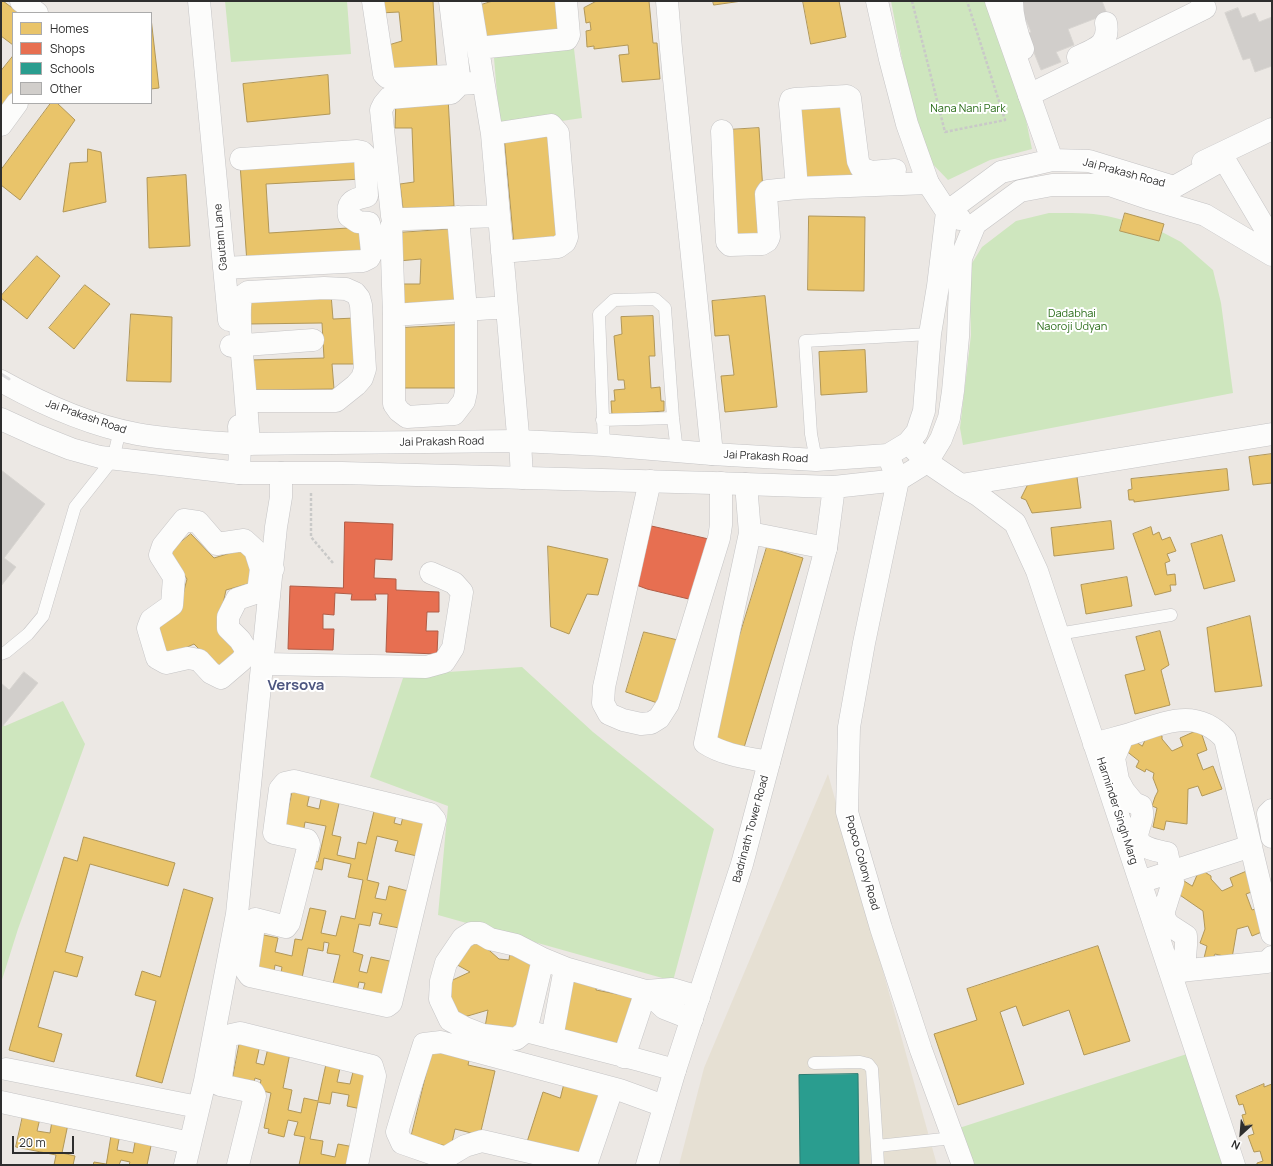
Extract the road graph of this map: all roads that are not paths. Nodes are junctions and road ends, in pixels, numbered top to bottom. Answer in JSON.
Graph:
{"nodes":[{"id":1,"x":21,"y":1,"type":"edge"},
{"id":2,"x":199,"y":1,"type":"edge"},
{"id":3,"x":373,"y":1,"type":"edge"},
{"id":4,"x":450,"y":1,"type":"edge"},
{"id":5,"x":470,"y":1,"type":"edge"},
{"id":6,"x":566,"y":1,"type":"edge"},
{"id":7,"x":667,"y":1,"type":"edge"},
{"id":8,"x":877,"y":1,"type":"edge"},
{"id":9,"x":996,"y":1,"type":"edge"},
{"id":10,"x":1012,"y":1,"type":"edge"},
{"id":11,"x":1196,"y":2,"type":"edge"},
{"id":12,"x":36,"y":12,"type":"edge"},
{"id":13,"x":1106,"y":23,"type":"dead end"},
{"id":14,"x":1128,"y":29,"type":"dead end"},
{"id":15,"x":478,"y":48,"type":"junction"},
{"id":16,"x":484,"y":83,"type":"junction"},
{"id":17,"x":460,"y":84,"type":"junction"},
{"id":18,"x":1030,"y":85,"type":"junction"},
{"id":19,"x":393,"y":88,"type":"junction"},
{"id":20,"x":16,"y":104,"type":"edge"},
{"id":21,"x":1,"y":124,"type":"edge"},
{"id":22,"x":1272,"y":129,"type":"edge"},
{"id":23,"x":722,"y":131,"type":"dead end"},
{"id":24,"x":492,"y":134,"type":"junction"},
{"id":25,"x":241,"y":159,"type":"dead end"},
{"id":26,"x":1052,"y":160,"type":"junction"},
{"id":27,"x":925,"y":175,"type":"junction"},
{"id":28,"x":797,"y":188,"type":"junction"},
{"id":29,"x":1169,"y":195,"type":"junction"},
{"id":30,"x":948,"y":212,"type":"junction"},
{"id":31,"x":499,"y":216,"type":"junction"},
{"id":32,"x":458,"y":217,"type":"junction"},
{"id":33,"x":398,"y":219,"type":"junction"},
{"id":34,"x":974,"y":227,"type":"junction"},
{"id":35,"x":1272,"y":236,"type":"edge"},
{"id":36,"x":502,"y":252,"type":"junction"},
{"id":37,"x":1272,"y":255,"type":"edge"},
{"id":38,"x":224,"y":268,"type":"junction"},
{"id":39,"x":507,"y":307,"type":"junction"},
{"id":40,"x":466,"y":310,"type":"junction"},
{"id":41,"x":394,"y":315,"type":"junction"},
{"id":42,"x":930,"y":334,"type":"junction"},
{"id":43,"x":313,"y":340,"type":"dead end"},
{"id":44,"x":236,"y":346,"type":"junction"},
{"id":45,"x":1,"y":381,"type":"edge"},
{"id":46,"x":246,"y":401,"type":"junction"},
{"id":47,"x":423,"y":417,"type":"junction"},
{"id":48,"x":673,"y":418,"type":"junction"},
{"id":49,"x":1,"y":419,"type":"edge"},
{"id":50,"x":602,"y":420,"type":"junction"},
{"id":51,"x":120,"y":430,"type":"junction"},
{"id":52,"x":1272,"y":434,"type":"edge"},
{"id":53,"x":520,"y":441,"type":"junction"},
{"id":54,"x":424,"y":442,"type":"junction"},
{"id":55,"x":908,"y":443,"type":"junction"},
{"id":56,"x":245,"y":444,"type":"junction"},
{"id":57,"x":604,"y":445,"type":"junction"},
{"id":58,"x":677,"y":451,"type":"junction"},
{"id":59,"x":712,"y":454,"type":"junction"},
{"id":60,"x":888,"y":455,"type":"junction"},
{"id":61,"x":113,"y":459,"type":"junction"},
{"id":62,"x":816,"y":460,"type":"junction"},
{"id":63,"x":927,"y":462,"type":"junction"},
{"id":64,"x":239,"y":473,"type":"junction"},
{"id":65,"x":282,"y":473,"type":"junction"},
{"id":66,"x":522,"y":478,"type":"junction"},
{"id":67,"x":898,"y":480,"type":"junction"},
{"id":68,"x":650,"y":481,"type":"junction"},
{"id":69,"x":721,"y":483,"type":"junction"},
{"id":70,"x":746,"y":484,"type":"junction"},
{"id":71,"x":960,"y":485,"type":"junction"},
{"id":72,"x":834,"y":487,"type":"junction"},
{"id":73,"x":750,"y":533,"type":"junction"},
{"id":74,"x":826,"y":548,"type":"junction"},
{"id":75,"x":267,"y":569,"type":"junction"},
{"id":76,"x":431,"y":572,"type":"dead end"},
{"id":77,"x":1171,"y":615,"type":"dead end"},
{"id":78,"x":1058,"y":634,"type":"junction"},
{"id":79,"x":1,"y":654,"type":"edge"},
{"id":80,"x":263,"y":664,"type":"junction"},
{"id":81,"x":1123,"y":736,"type":"junction"},
{"id":82,"x":1094,"y":744,"type":"junction"},
{"id":83,"x":769,"y":762,"type":"junction"},
{"id":84,"x":1272,"y":810,"type":"edge"},
{"id":85,"x":245,"y":825,"type":"junction"},
{"id":86,"x":274,"y":833,"type":"junction"},
{"id":87,"x":1272,"y":837,"type":"edge"},
{"id":88,"x":1251,"y":846,"type":"junction"},
{"id":89,"x":1171,"y":871,"type":"junction"},
{"id":90,"x":1140,"y":882,"type":"junction"},
{"id":91,"x":246,"y":916,"type":"junction"},
{"id":92,"x":1272,"y":934,"type":"edge"},
{"id":93,"x":1272,"y":957,"type":"edge"},
{"id":94,"x":543,"y":960,"type":"junction"},
{"id":95,"x":565,"y":968,"type":"junction"},
{"id":96,"x":1177,"y":972,"type":"junction"},
{"id":97,"x":646,"y":991,"type":"junction"},
{"id":98,"x":699,"y":997,"type":"junction"},
{"id":99,"x":692,"y":1019,"type":"junction"},
{"id":100,"x":526,"y":1031,"type":"junction"},
{"id":101,"x":552,"y":1038,"type":"junction"},
{"id":102,"x":624,"y":1057,"type":"junction"},
{"id":103,"x":814,"y":1063,"type":"dead end"},
{"id":104,"x":6,"y":1069,"type":"dead end"},
{"id":105,"x":675,"y":1070,"type":"junction"},
{"id":106,"x":213,"y":1083,"type":"junction"},
{"id":107,"x":612,"y":1089,"type":"junction"},
{"id":108,"x":1,"y":1102,"type":"edge"},
{"id":109,"x":664,"y":1106,"type":"junction"},
{"id":110,"x":198,"y":1107,"type":"junction"},
{"id":111,"x":953,"y":1138,"type":"junction"},
{"id":112,"x":190,"y":1142,"type":"junction"},
{"id":113,"x":877,"y":1146,"type":"junction"},
{"id":114,"x":185,"y":1165,"type":"edge"},
{"id":115,"x":238,"y":1165,"type":"edge"},
{"id":116,"x":357,"y":1165,"type":"edge"},
{"id":117,"x":586,"y":1165,"type":"edge"},
{"id":118,"x":647,"y":1165,"type":"edge"},
{"id":119,"x":878,"y":1165,"type":"edge"},
{"id":120,"x":963,"y":1165,"type":"edge"},
{"id":121,"x":1234,"y":1165,"type":"edge"}],
"edges":[{"from":1,"to":12,"type":"street"},
{"from":2,"to":38,"type":"street","name":"Gautam Lane"},
{"from":3,"to":19,"type":"street"},
{"from":4,"to":17,"type":"street"},
{"from":5,"to":15,"type":"street"},
{"from":6,"to":15,"type":"street"},
{"from":7,"to":59,"type":"street"},
{"from":8,"to":27,"type":"street"},
{"from":9,"to":18,"type":"street"},
{"from":10,"to":18,"type":"street"},
{"from":11,"to":14,"type":"street"},
{"from":11,"to":18,"type":"street"},
{"from":13,"to":18,"type":"street"},
{"from":15,"to":16,"type":"street"},
{"from":16,"to":17,"type":"street"},
{"from":16,"to":24,"type":"street"},
{"from":17,"to":19,"type":"street"},
{"from":18,"to":26,"type":"street"},
{"from":19,"to":33,"type":"street"},
{"from":20,"to":21,"type":"street"},
{"from":22,"to":29,"type":"street"},
{"from":23,"to":28,"type":"street"},
{"from":24,"to":31,"type":"street"},
{"from":24,"to":36,"type":"street"},
{"from":25,"to":38,"type":"street"},
{"from":26,"to":29,"type":"street","name":"Jai Prakash Road"},
{"from":26,"to":30,"type":"street","name":"Jai Prakash Road"},
{"from":27,"to":28,"type":"street"},
{"from":27,"to":28,"type":"street"},
{"from":27,"to":30,"type":"street"},
{"from":29,"to":34,"type":"street","name":"Jai Prakash Road"},
{"from":29,"to":35,"type":"street","name":"Jai Prakash Road"},
{"from":29,"to":37,"type":"street","name":"Jai Prakash Road"},
{"from":30,"to":34,"type":"street"},
{"from":30,"to":42,"type":"street","name":"Jai Prakash Road"},
{"from":31,"to":32,"type":"street"},
{"from":31,"to":36,"type":"street"},
{"from":32,"to":33,"type":"street"},
{"from":32,"to":40,"type":"street"},
{"from":33,"to":41,"type":"street"},
{"from":34,"to":63,"type":"street","name":"Jai Prakash Road"},
{"from":36,"to":39,"type":"street"},
{"from":38,"to":44,"type":"street","name":"Gautam Lane"},
{"from":39,"to":40,"type":"street"},
{"from":39,"to":53,"type":"street"},
{"from":40,"to":41,"type":"street"},
{"from":40,"to":47,"type":"street"},
{"from":41,"to":47,"type":"street"},
{"from":42,"to":55,"type":"street","name":"Jai Prakash Road"},
{"from":42,"to":62,"type":"lane"},
{"from":43,"to":44,"type":"street"},
{"from":44,"to":46,"type":"street"},
{"from":44,"to":46,"type":"street"},
{"from":44,"to":56,"type":"street","name":"Gautam Lane"},
{"from":45,"to":51,"type":"street","name":"Jai Prakash Road"},
{"from":46,"to":56,"type":"street"},
{"from":47,"to":54,"type":"street"},
{"from":48,"to":50,"type":"lane"},
{"from":48,"to":50,"type":"lane"},
{"from":48,"to":58,"type":"lane"},
{"from":49,"to":61,"type":"street","name":"Jai Prakash Road"},
{"from":50,"to":57,"type":"lane"},
{"from":51,"to":56,"type":"street","name":"Jai Prakash Road"},
{"from":51,"to":61,"type":"lane"},
{"from":52,"to":71,"type":"street"},
{"from":53,"to":54,"type":"street","name":"Jai Prakash Road"},
{"from":53,"to":57,"type":"street","name":"Jai Prakash Road"},
{"from":53,"to":66,"type":"street"},
{"from":54,"to":56,"type":"street","name":"Jai Prakash Road"},
{"from":55,"to":60,"type":"street","name":"Jai Prakash Road"},
{"from":55,"to":63,"type":"street","name":"Harminder Singh Marg"},
{"from":56,"to":64,"type":"street","name":"Gautam Lane"},
{"from":57,"to":58,"type":"street","name":"Jai Prakash Road"},
{"from":58,"to":59,"type":"street","name":"Jai Prakash Road"},
{"from":59,"to":62,"type":"street","name":"Jai Prakash Road"},
{"from":60,"to":62,"type":"street","name":"Jai Prakash Road"},
{"from":60,"to":67,"type":"street"},
{"from":61,"to":64,"type":"street","name":"Jai Prakash Road"},
{"from":61,"to":79,"type":"lane"},
{"from":63,"to":67,"type":"street","name":"Jai Prakash Road"},
{"from":63,"to":71,"type":"street","name":"Harminder Singh Marg"},
{"from":64,"to":65,"type":"street","name":"Jai Prakash Road"},
{"from":65,"to":66,"type":"street","name":"Jai Prakash Road"},
{"from":65,"to":75,"type":"street"},
{"from":66,"to":68,"type":"street","name":"Jai Prakash Road"},
{"from":67,"to":72,"type":"street","name":"Jai Prakash Road"},
{"from":67,"to":111,"type":"street","name":"Popco Colony Road"},
{"from":68,"to":69,"type":"street","name":"Jai Prakash Road"},
{"from":68,"to":69,"type":"street"},
{"from":69,"to":70,"type":"street","name":"Jai Prakash Road"},
{"from":70,"to":72,"type":"street","name":"Jai Prakash Road"},
{"from":70,"to":73,"type":"street"},
{"from":71,"to":78,"type":"street","name":"Harminder Singh Marg"},
{"from":72,"to":74,"type":"street","name":"Badrinath Tower Road"},
{"from":73,"to":74,"type":"street"},
{"from":73,"to":83,"type":"street"},
{"from":74,"to":83,"type":"street","name":"Badrinath Tower Road"},
{"from":75,"to":75,"type":"street"},
{"from":75,"to":80,"type":"street"},
{"from":76,"to":80,"type":"street"},
{"from":77,"to":78,"type":"lane"},
{"from":78,"to":82,"type":"street","name":"Harminder Singh Marg"},
{"from":80,"to":85,"type":"street"},
{"from":81,"to":82,"type":"street"},
{"from":81,"to":88,"type":"street"},
{"from":81,"to":89,"type":"street"},
{"from":82,"to":90,"type":"street","name":"Harminder Singh Marg"},
{"from":83,"to":98,"type":"street","name":"Badrinath Tower Road"},
{"from":84,"to":87,"type":"street"},
{"from":85,"to":86,"type":"street"},
{"from":85,"to":91,"type":"street"},
{"from":86,"to":91,"type":"street"},
{"from":86,"to":91,"type":"street"},
{"from":88,"to":89,"type":"street"},
{"from":88,"to":92,"type":"street"},
{"from":89,"to":90,"type":"street"},
{"from":89,"to":96,"type":"street"},
{"from":90,"to":96,"type":"street","name":"Harminder Singh Marg"},
{"from":91,"to":106,"type":"street"},
{"from":93,"to":96,"type":"street"},
{"from":94,"to":95,"type":"street"},
{"from":94,"to":100,"type":"street"},
{"from":94,"to":100,"type":"street"},
{"from":95,"to":97,"type":"street"},
{"from":95,"to":101,"type":"street"},
{"from":96,"to":121,"type":"street","name":"Harminder Singh Marg"},
{"from":97,"to":98,"type":"street"},
{"from":97,"to":99,"type":"street"},
{"from":97,"to":102,"type":"street"},
{"from":98,"to":99,"type":"street","name":"Badrinath Tower Road"},
{"from":99,"to":105,"type":"street","name":"Badrinath Tower Road"},
{"from":100,"to":101,"type":"street"},
{"from":101,"to":102,"type":"street"},
{"from":102,"to":105,"type":"street"},
{"from":103,"to":113,"type":"lane"},
{"from":104,"to":110,"type":"street"},
{"from":105,"to":109,"type":"street","name":"Badrinath Tower Road"},
{"from":106,"to":110,"type":"street"},
{"from":106,"to":115,"type":"street"},
{"from":106,"to":116,"type":"street"},
{"from":107,"to":109,"type":"street"},
{"from":107,"to":117,"type":"street"},
{"from":107,"to":117,"type":"street"},
{"from":108,"to":112,"type":"street"},
{"from":109,"to":118,"type":"street","name":"Badrinath Tower Road"},
{"from":110,"to":112,"type":"street"},
{"from":111,"to":113,"type":"lane"},
{"from":111,"to":120,"type":"street","name":"Popco Colony Road"},
{"from":112,"to":114,"type":"street"},
{"from":113,"to":119,"type":"lane"}]}
